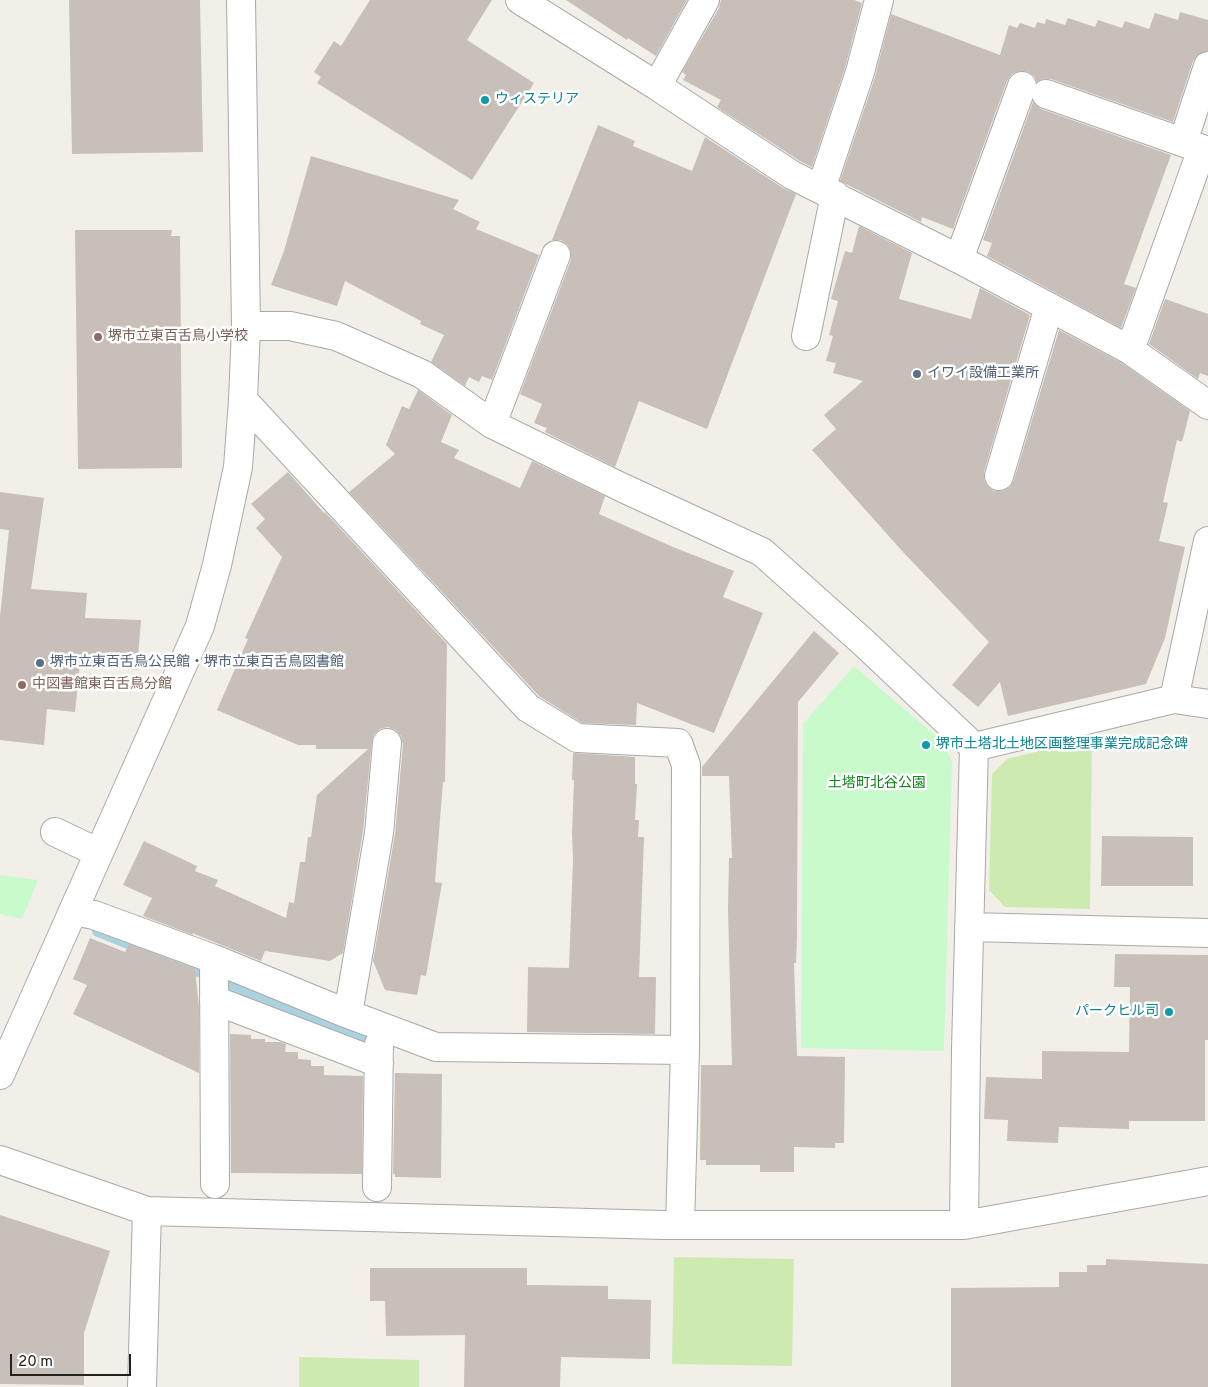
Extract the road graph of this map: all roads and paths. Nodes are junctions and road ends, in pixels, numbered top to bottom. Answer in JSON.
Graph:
{"nodes":[{"id":1,"x":241,"y":0,"type":"edge"},
{"id":2,"x":520,"y":0,"type":"edge"},
{"id":3,"x":706,"y":0,"type":"edge"},
{"id":4,"x":879,"y":0,"type":"edge"},
{"id":5,"x":1208,"y":66,"type":"edge"},
{"id":6,"x":657,"y":86,"type":"junction"},
{"id":7,"x":1183,"y":142,"type":"junction"},
{"id":8,"x":828,"y":192,"type":"junction"},
{"id":9,"x":556,"y":255,"type":"dead end"},
{"id":10,"x":959,"y":259,"type":"junction"},
{"id":11,"x":1049,"y":307,"type":"junction"},
{"id":12,"x":246,"y":326,"type":"junction"},
{"id":13,"x":806,"y":336,"type":"dead end"},
{"id":14,"x":1130,"y":350,"type":"junction"},
{"id":15,"x":243,"y":400,"type":"junction"},
{"id":16,"x":1208,"y":405,"type":"edge"},
{"id":17,"x":492,"y":424,"type":"junction"},
{"id":18,"x":1000,"y":476,"type":"dead end"},
{"id":19,"x":1208,"y":541,"type":"edge"},
{"id":20,"x":1174,"y":699,"type":"junction"},
{"id":21,"x":1208,"y":704,"type":"edge"},
{"id":22,"x":387,"y":743,"type":"dead end"},
{"id":23,"x":974,"y":747,"type":"junction"},
{"id":24,"x":55,"y":832,"type":"dead end"},
{"id":25,"x":99,"y":852,"type":"junction"},
{"id":26,"x":73,"y":911,"type":"junction"},
{"id":27,"x":969,"y":927,"type":"junction"},
{"id":28,"x":1208,"y":933,"type":"edge"},
{"id":29,"x":214,"y":959,"type":"junction"},
{"id":30,"x":214,"y":1000,"type":"junction"},
{"id":31,"x":348,"y":1014,"type":"junction"},
{"id":32,"x":380,"y":1025,"type":"junction"},
{"id":33,"x":684,"y":1050,"type":"junction"},
{"id":34,"x":378,"y":1063,"type":"junction"},
{"id":35,"x":0,"y":1075,"type":"edge"},
{"id":36,"x":0,"y":1160,"type":"edge"},
{"id":37,"x":1208,"y":1181,"type":"edge"},
{"id":38,"x":215,"y":1184,"type":"dead end"},
{"id":39,"x":377,"y":1187,"type":"dead end"},
{"id":40,"x":147,"y":1211,"type":"junction"},
{"id":41,"x":680,"y":1225,"type":"junction"},
{"id":42,"x":964,"y":1225,"type":"junction"},
{"id":43,"x":142,"y":1387,"type":"edge"}],
"edges":[{"from":1,"to":12,"type":"street"},
{"from":2,"to":6,"type":"street"},
{"from":3,"to":6,"type":"street"},
{"from":4,"to":8,"type":"street"},
{"from":5,"to":7,"type":"street"},
{"from":6,"to":8,"type":"street"},
{"from":7,"to":10,"type":"street"},
{"from":7,"to":14,"type":"street"},
{"from":8,"to":10,"type":"street"},
{"from":8,"to":13,"type":"street"},
{"from":9,"to":17,"type":"street"},
{"from":10,"to":11,"type":"street"},
{"from":11,"to":14,"type":"street"},
{"from":11,"to":18,"type":"street"},
{"from":12,"to":15,"type":"street"},
{"from":12,"to":17,"type":"street"},
{"from":14,"to":16,"type":"street"},
{"from":15,"to":25,"type":"street"},
{"from":15,"to":33,"type":"street"},
{"from":17,"to":23,"type":"street"},
{"from":19,"to":20,"type":"street"},
{"from":20,"to":21,"type":"street"},
{"from":20,"to":23,"type":"street"},
{"from":22,"to":31,"type":"street"},
{"from":23,"to":27,"type":"street"},
{"from":24,"to":25,"type":"street"},
{"from":25,"to":26,"type":"street"},
{"from":26,"to":29,"type":"street"},
{"from":26,"to":35,"type":"street"},
{"from":27,"to":28,"type":"street"},
{"from":27,"to":42,"type":"street"},
{"from":29,"to":30,"type":"street"},
{"from":29,"to":31,"type":"street"},
{"from":30,"to":34,"type":"street"},
{"from":30,"to":38,"type":"street"},
{"from":31,"to":32,"type":"street"},
{"from":32,"to":33,"type":"street"},
{"from":32,"to":34,"type":"street"},
{"from":33,"to":41,"type":"street"},
{"from":34,"to":39,"type":"street"},
{"from":36,"to":40,"type":"street"},
{"from":37,"to":42,"type":"street"},
{"from":40,"to":41,"type":"street"},
{"from":40,"to":43,"type":"street"},
{"from":41,"to":42,"type":"street"}]}
